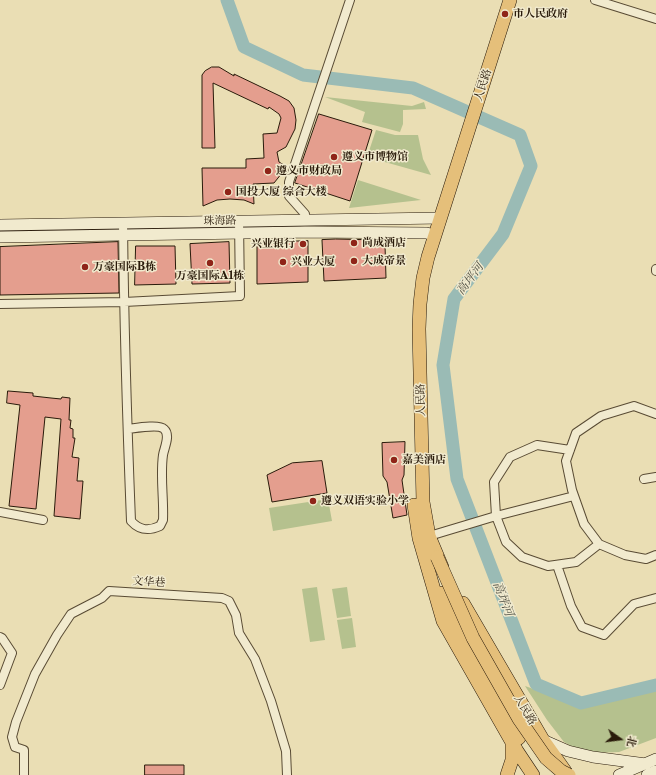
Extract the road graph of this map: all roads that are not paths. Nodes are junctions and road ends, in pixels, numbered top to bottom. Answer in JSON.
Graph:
{"nodes":[{"id":1,"x":350,"y":0,"type":"edge"},
{"id":2,"x":505,"y":0,"type":"edge"},
{"id":3,"x":510,"y":0,"type":"edge"},
{"id":4,"x":596,"y":0,"type":"edge"},
{"id":5,"x":656,"y":19,"type":"edge"},
{"id":6,"x":477,"y":92,"type":"junction"},
{"id":7,"x":436,"y":218,"type":"junction"},
{"id":8,"x":305,"y":220,"type":"junction"},
{"id":9,"x":239,"y":221,"type":"junction"},
{"id":10,"x":123,"y":223,"type":"junction"},
{"id":11,"x":0,"y":225,"type":"edge"},
{"id":12,"x":239,"y":233,"type":"junction"},
{"id":13,"x":123,"y":235,"type":"junction"},
{"id":14,"x":430,"y":235,"type":"junction"},
{"id":15,"x":0,"y":237,"type":"edge"},
{"id":16,"x":124,"y":302,"type":"junction"},
{"id":17,"x":0,"y":304,"type":"edge"},
{"id":18,"x":656,"y":414,"type":"edge"},
{"id":19,"x":128,"y":429,"type":"junction"},
{"id":20,"x":570,"y":450,"type":"junction"},
{"id":21,"x":656,"y":477,"type":"edge"},
{"id":22,"x":644,"y":479,"type":"dead end"},
{"id":23,"x":574,"y":496,"type":"junction"},
{"id":24,"x":0,"y":512,"type":"edge"},
{"id":25,"x":496,"y":516,"type":"junction"},
{"id":26,"x":43,"y":520,"type":"dead end"},
{"id":27,"x":424,"y":537,"type":"junction"},
{"id":28,"x":599,"y":544,"type":"junction"},
{"id":29,"x":656,"y":555,"type":"edge"},
{"id":30,"x":433,"y":562,"type":"junction"},
{"id":31,"x":557,"y":565,"type":"junction"},
{"id":32,"x":656,"y":598,"type":"edge"},
{"id":33,"x":0,"y":637,"type":"edge"},
{"id":34,"x":0,"y":685,"type":"edge"},
{"id":35,"x":543,"y":740,"type":"junction"},
{"id":36,"x":512,"y":742,"type":"junction"},
{"id":37,"x":650,"y":766,"type":"edge"},
{"id":38,"x":655,"y":773,"type":"edge"},
{"id":39,"x":24,"y":775,"type":"edge"},
{"id":40,"x":287,"y":775,"type":"edge"},
{"id":41,"x":507,"y":775,"type":"edge"},
{"id":42,"x":533,"y":775,"type":"edge"},
{"id":43,"x":543,"y":775,"type":"edge"},
{"id":44,"x":568,"y":775,"type":"edge"},
{"id":45,"x":619,"y":775,"type":"edge"}],
"edges":[{"from":1,"to":8,"type":"street"},
{"from":2,"to":6,"type":"main road","name":"人民路"},
{"from":3,"to":6,"type":"main road","name":"人民路"},
{"from":4,"to":5,"type":"street"},
{"from":6,"to":7,"type":"main road","name":"人民路"},
{"from":7,"to":8,"type":"street","name":"珠海路"},
{"from":7,"to":14,"type":"main road","name":"人民路"},
{"from":8,"to":9,"type":"street","name":"珠海路"},
{"from":9,"to":10,"type":"street","name":"珠海路"},
{"from":9,"to":12,"type":"street"},
{"from":10,"to":11,"type":"street","name":"珠海路"},
{"from":10,"to":13,"type":"street"},
{"from":12,"to":13,"type":"street","name":"珠海路"},
{"from":12,"to":14,"type":"street","name":"珠海路"},
{"from":12,"to":16,"type":"street"},
{"from":13,"to":15,"type":"street","name":"珠海路"},
{"from":13,"to":16,"type":"street"},
{"from":14,"to":27,"type":"main road","name":"人民路"},
{"from":16,"to":17,"type":"street"},
{"from":16,"to":19,"type":"street"},
{"from":18,"to":20,"type":"street"},
{"from":19,"to":19,"type":"street"},
{"from":20,"to":23,"type":"street"},
{"from":20,"to":25,"type":"street"},
{"from":21,"to":22,"type":"street"},
{"from":23,"to":25,"type":"street"},
{"from":23,"to":28,"type":"street"},
{"from":24,"to":26,"type":"street"},
{"from":25,"to":27,"type":"street"},
{"from":25,"to":31,"type":"street"},
{"from":27,"to":30,"type":"main road","name":"人民路"},
{"from":28,"to":29,"type":"street"},
{"from":28,"to":31,"type":"street"},
{"from":30,"to":35,"type":"main road","name":"人民路"},
{"from":30,"to":36,"type":"main road","name":"人民路"},
{"from":30,"to":43,"type":"main road"},
{"from":30,"to":44,"type":"main road","bridge":true},
{"from":31,"to":32,"type":"street"},
{"from":33,"to":34,"type":"street"},
{"from":35,"to":37,"type":"street"},
{"from":35,"to":44,"type":"main road","name":"人民路"},
{"from":36,"to":41,"type":"main road"},
{"from":36,"to":42,"type":"main road","name":"人民路"},
{"from":37,"to":38,"type":"street"},
{"from":37,"to":45,"type":"street"},
{"from":39,"to":40,"type":"street","name":"文华巷"}]}
